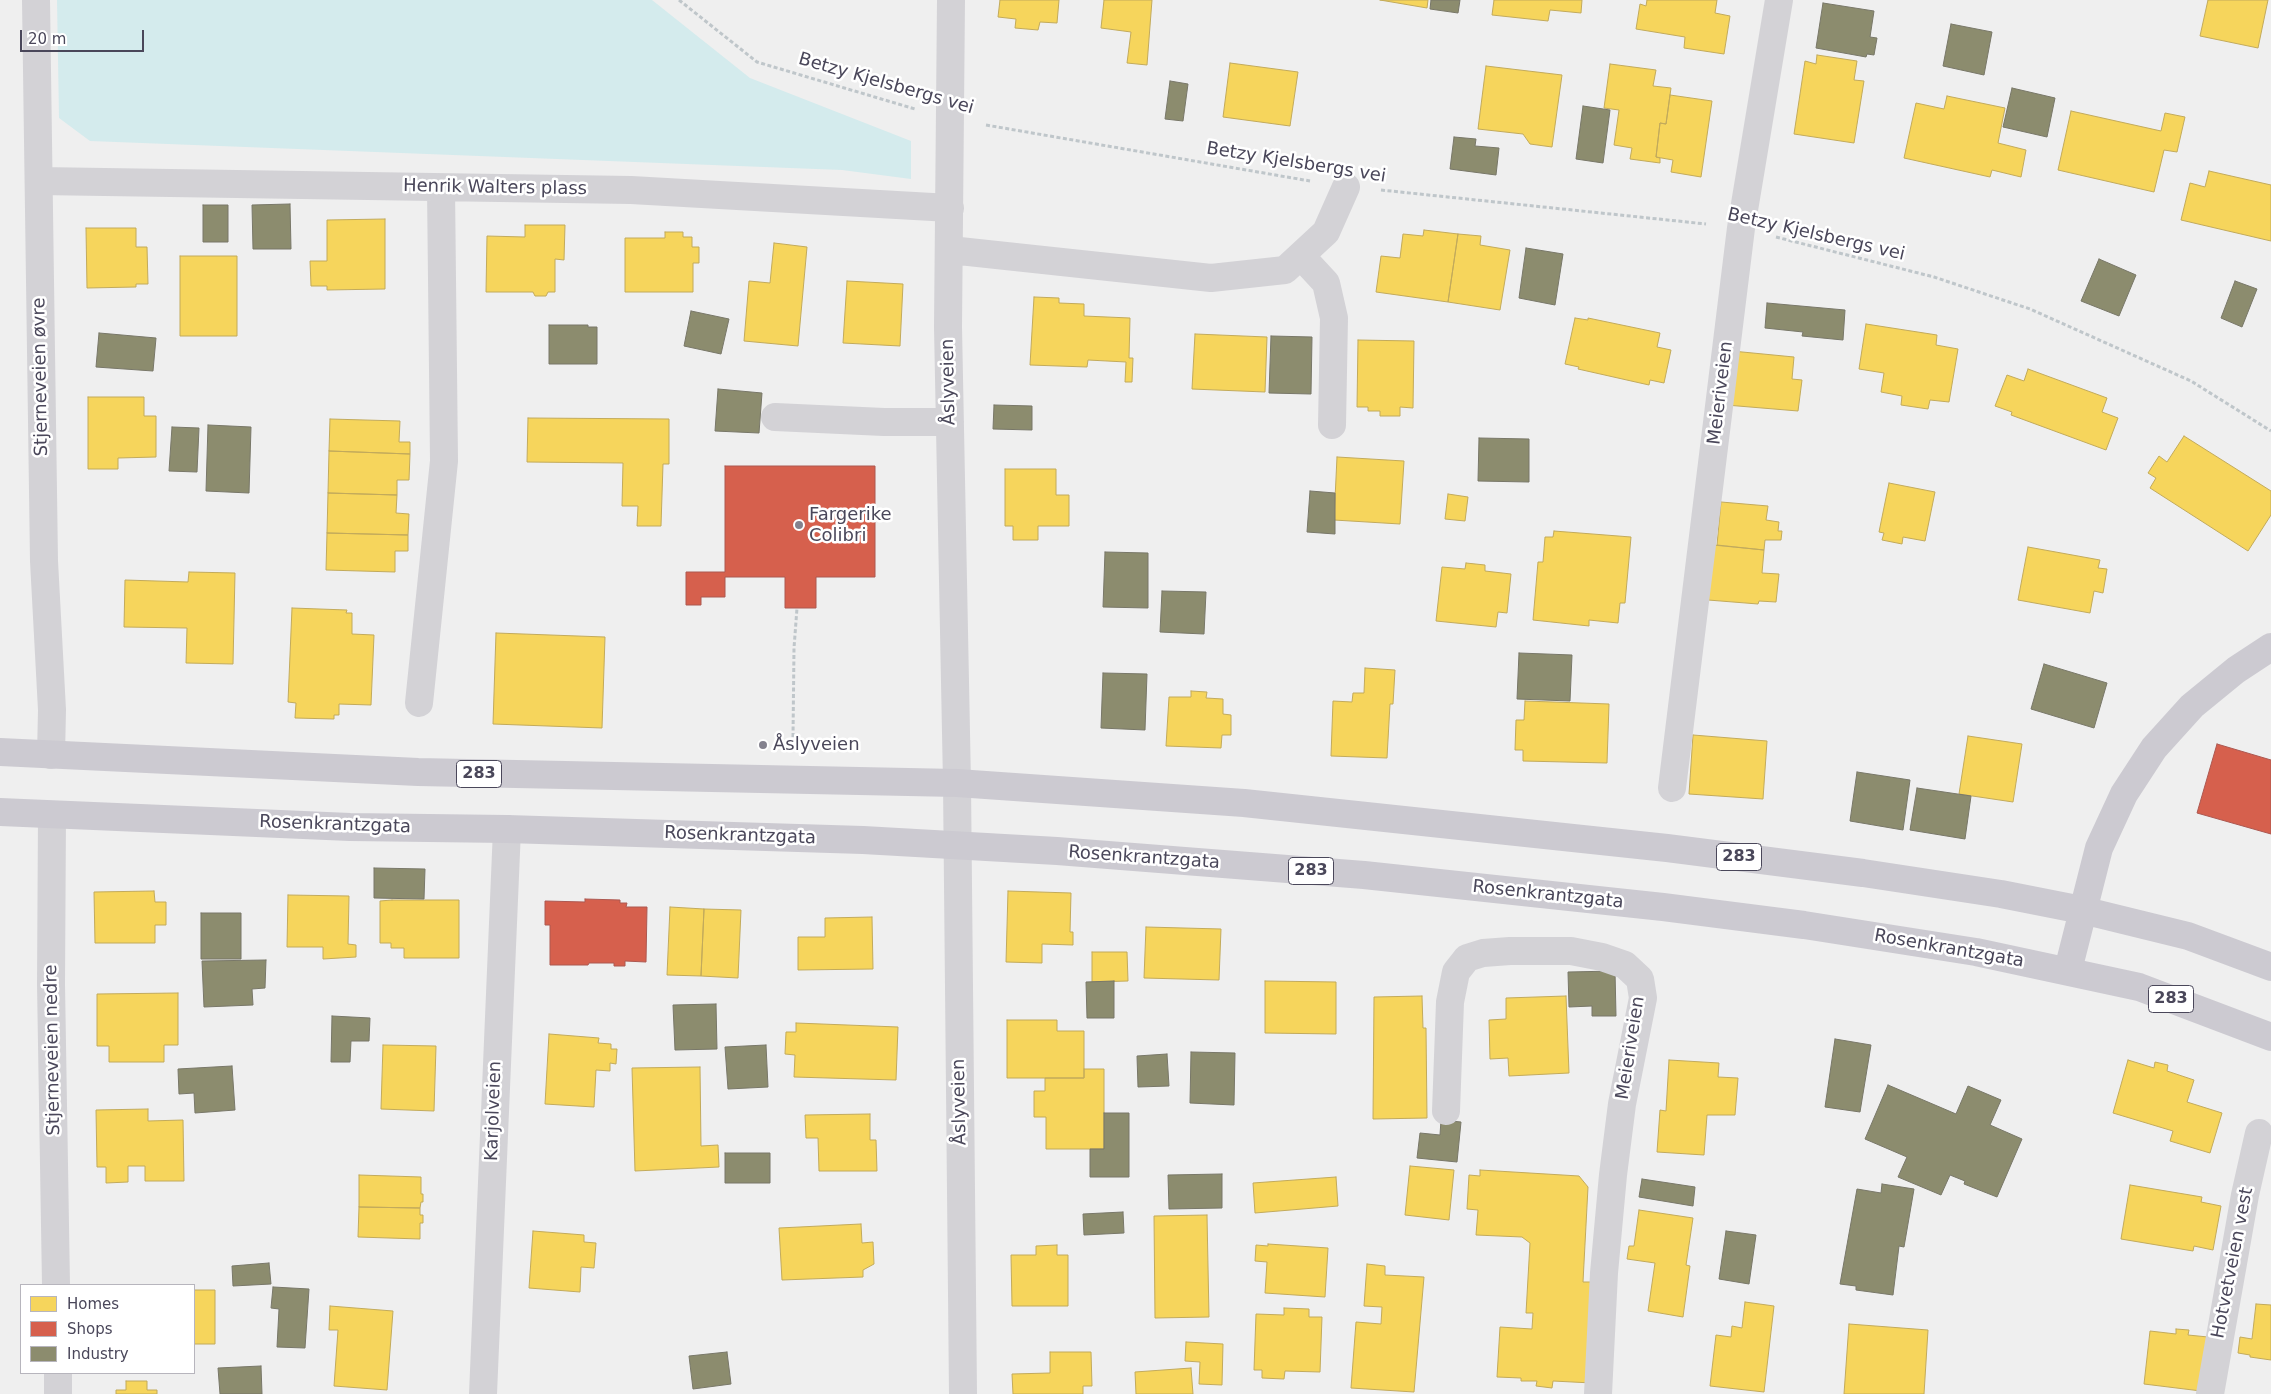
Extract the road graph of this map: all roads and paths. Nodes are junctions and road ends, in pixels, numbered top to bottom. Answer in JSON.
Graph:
{"nodes":[{"id":1,"x":36,"y":0,"type":"edge"},
{"id":2,"x":679,"y":0,"type":"edge"},
{"id":3,"x":950,"y":0,"type":"edge"},
{"id":4,"x":1779,"y":0,"type":"edge"},
{"id":5,"x":950,"y":119,"type":"junction"},
{"id":6,"x":39,"y":181,"type":"junction"},
{"id":7,"x":1346,"y":187,"type":"junction"},
{"id":8,"x":441,"y":188,"type":"junction"},
{"id":9,"x":950,"y":208,"type":"junction"},
{"id":10,"x":1741,"y":228,"type":"junction"},
{"id":11,"x":950,"y":250,"type":"junction"},
{"id":12,"x":1301,"y":256,"type":"junction"},
{"id":13,"x":775,"y":417,"type":"dead end"},
{"id":14,"x":950,"y":422,"type":"junction"},
{"id":15,"x":1332,"y":425,"type":"dead end"},
{"id":16,"x":2271,"y":430,"type":"edge"},
{"id":17,"x":797,"y":608,"type":"dead end"},
{"id":18,"x":2271,"y":647,"type":"edge"},
{"id":19,"x":419,"y":703,"type":"dead end"},
{"id":20,"x":793,"y":737,"type":"dead end"},
{"id":21,"x":0,"y":752,"type":"edge"},
{"id":22,"x":50,"y":754,"type":"junction"},
{"id":23,"x":958,"y":784,"type":"junction"},
{"id":24,"x":1672,"y":788,"type":"dead end"},
{"id":25,"x":0,"y":812,"type":"edge"},
{"id":26,"x":52,"y":815,"type":"junction"},
{"id":27,"x":507,"y":829,"type":"junction"},
{"id":28,"x":958,"y":845,"type":"junction"},
{"id":29,"x":2082,"y":910,"type":"junction"},
{"id":30,"x":2271,"y":967,"type":"edge"},
{"id":31,"x":2068,"y":970,"type":"junction"},
{"id":32,"x":2271,"y":1037,"type":"edge"},
{"id":33,"x":1446,"y":1111,"type":"dead end"},
{"id":34,"x":2259,"y":1133,"type":"dead end"},
{"id":35,"x":56,"y":1284,"type":"edge"},
{"id":36,"x":58,"y":1374,"type":"edge"},
{"id":37,"x":58,"y":1394,"type":"edge"},
{"id":38,"x":484,"y":1394,"type":"edge"},
{"id":39,"x":963,"y":1394,"type":"edge"},
{"id":40,"x":1598,"y":1394,"type":"edge"},
{"id":41,"x":2210,"y":1394,"type":"edge"}],
"edges":[{"from":1,"to":6,"type":"street","name":"Stjerneveien øvre"},
{"from":2,"to":5,"type":"path","name":"Betzy Kjelsbergs vei"},
{"from":3,"to":5,"type":"street","name":"Åslyveien"},
{"from":4,"to":10,"type":"street","name":"Meieriveien"},
{"from":5,"to":7,"type":"path","name":"Betzy Kjelsbergs vei"},
{"from":5,"to":9,"type":"street","name":"Åslyveien"},
{"from":6,"to":8,"type":"street","name":"Henrik Walters plass"},
{"from":6,"to":22,"type":"street","name":"Stjerneveien øvre"},
{"from":7,"to":10,"type":"path","name":"Betzy Kjelsbergs vei"},
{"from":7,"to":12,"type":"street"},
{"from":8,"to":9,"type":"street","name":"Henrik Walters plass"},
{"from":8,"to":19,"type":"street"},
{"from":9,"to":11,"type":"street","name":"Åslyveien"},
{"from":10,"to":16,"type":"path","name":"Betzy Kjelsbergs vei"},
{"from":10,"to":24,"type":"street","name":"Meieriveien"},
{"from":11,"to":12,"type":"street"},
{"from":11,"to":14,"type":"street","name":"Åslyveien"},
{"from":12,"to":15,"type":"street"},
{"from":13,"to":14,"type":"street"},
{"from":14,"to":23,"type":"street","name":"Åslyveien"},
{"from":17,"to":20,"type":"path"},
{"from":18,"to":29,"type":"main road"},
{"from":21,"to":22,"type":"main road","number":"283"},
{"from":22,"to":23,"type":"main road","number":"283"},
{"from":23,"to":28,"type":"street","name":"Åslyveien"},
{"from":23,"to":29,"type":"main road","number":"283"},
{"from":25,"to":26,"type":"main road","name":"Rosenkrantzgata","number":"283"},
{"from":26,"to":27,"type":"main road","name":"Rosenkrantzgata","number":"283"},
{"from":26,"to":35,"type":"street","name":"Stjerneveien nedre"},
{"from":27,"to":28,"type":"main road","name":"Rosenkrantzgata","number":"283"},
{"from":27,"to":38,"type":"street","name":"Karjolveien"},
{"from":28,"to":31,"type":"main road","name":"Rosenkrantzgata","number":"283"},
{"from":28,"to":39,"type":"street","name":"Åslyveien"},
{"from":29,"to":30,"type":"main road","number":"283"},
{"from":29,"to":31,"type":"main road"},
{"from":31,"to":32,"type":"main road","name":"Rosenkrantzgata","number":"283"},
{"from":33,"to":40,"type":"street","name":"Meieriveien"},
{"from":34,"to":41,"type":"street","name":"Hotvetveien vest"},
{"from":36,"to":37,"type":"street"}]}
